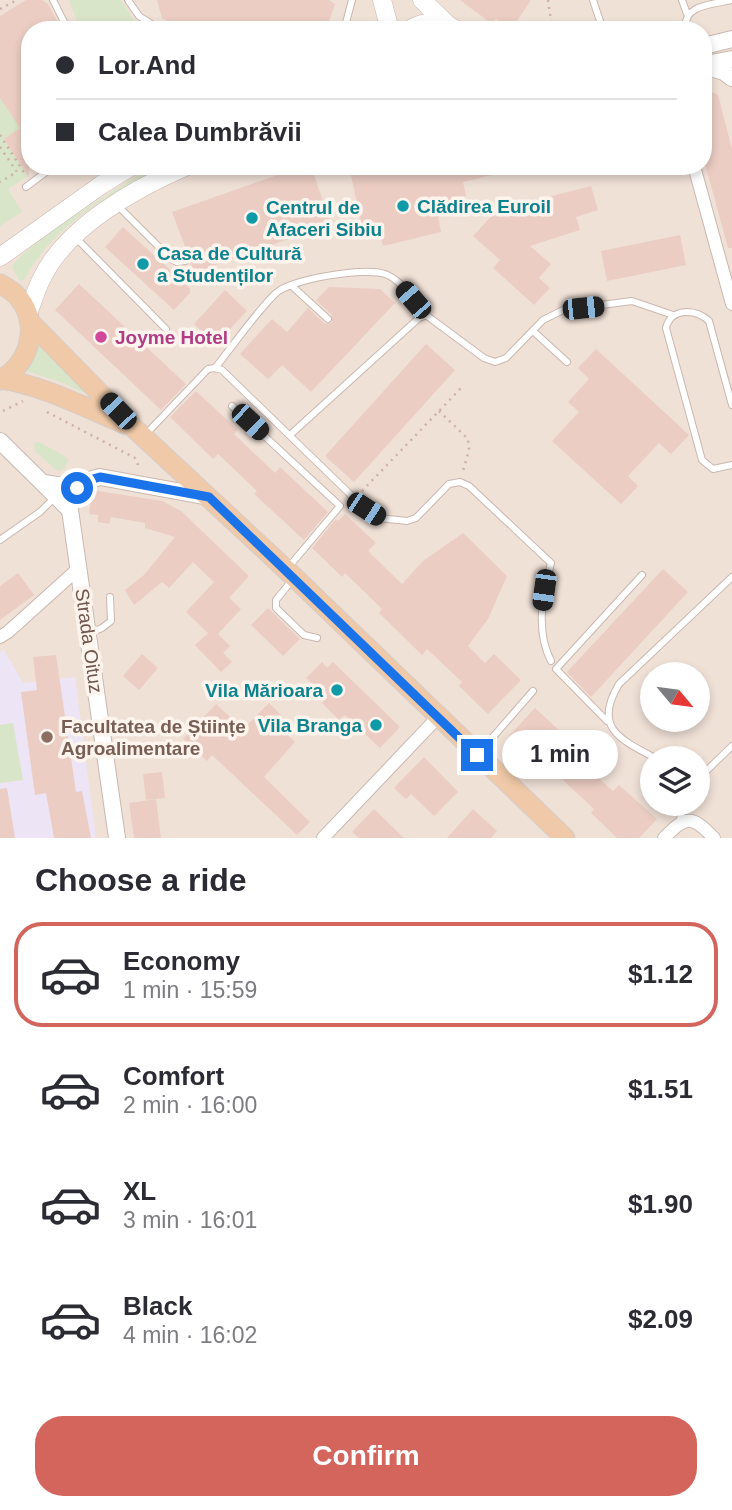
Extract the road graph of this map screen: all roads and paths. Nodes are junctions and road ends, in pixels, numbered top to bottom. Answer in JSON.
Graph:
{"nodes":[{"id":1,"x":17,"y":0,"type":"edge"},
{"id":2,"x":53,"y":0,"type":"edge"},
{"id":3,"x":128,"y":0,"type":"edge"},
{"id":4,"x":352,"y":0,"type":"edge"},
{"id":5,"x":382,"y":0,"type":"edge"},
{"id":6,"x":422,"y":0,"type":"edge"},
{"id":7,"x":548,"y":0,"type":"edge"},
{"id":8,"x":593,"y":0,"type":"edge"},
{"id":9,"x":682,"y":0,"type":"edge"},
{"id":10,"x":732,"y":0,"type":"edge"},
{"id":11,"x":0,"y":9,"type":"edge"},
{"id":12,"x":687,"y":14,"type":"junction"},
{"id":13,"x":64,"y":21,"type":"edge"},
{"id":14,"x":146,"y":21,"type":"edge"},
{"id":15,"x":346,"y":21,"type":"edge"},
{"id":16,"x":388,"y":21,"type":"edge"},
{"id":17,"x":445,"y":21,"type":"edge"},
{"id":18,"x":551,"y":21,"type":"edge"},
{"id":19,"x":600,"y":21,"type":"edge"},
{"id":20,"x":685,"y":21,"type":"edge"},
{"id":21,"x":732,"y":40,"type":"edge"},
{"id":22,"x":712,"y":45,"type":"edge"},
{"id":23,"x":712,"y":47,"type":"edge"},
{"id":24,"x":732,"y":47,"type":"edge"},
{"id":25,"x":732,"y":59,"type":"edge"},
{"id":26,"x":712,"y":63,"type":"edge"},
{"id":27,"x":712,"y":68,"type":"edge"},
{"id":28,"x":732,"y":78,"type":"edge"},
{"id":29,"x":0,"y":135,"type":"edge"},
{"id":30,"x":0,"y":147,"type":"edge"},
{"id":31,"x":21,"y":172,"type":"edge"},
{"id":32,"x":22,"y":175,"type":"edge"},
{"id":33,"x":42,"y":175,"type":"edge"},
{"id":34,"x":117,"y":175,"type":"edge"},
{"id":35,"x":170,"y":175,"type":"edge"},
{"id":36,"x":696,"y":175,"type":"edge"},
{"id":37,"x":0,"y":182,"type":"edge"},
{"id":38,"x":28,"y":185,"type":"joint"},
{"id":39,"x":116,"y":204,"type":"junction"},
{"id":40,"x":74,"y":237,"type":"junction"},
{"id":41,"x":0,"y":257,"type":"edge"},
{"id":42,"x":185,"y":261,"type":"dead end"},
{"id":43,"x":0,"y":284,"type":"edge"},
{"id":44,"x":292,"y":286,"type":"junction"},
{"id":45,"x":732,"y":304,"type":"edge"},
{"id":46,"x":426,"y":315,"type":"junction"},
{"id":47,"x":673,"y":315,"type":"junction"},
{"id":48,"x":29,"y":318,"type":"junction"},
{"id":49,"x":328,"y":319,"type":"dead end"},
{"id":50,"x":166,"y":329,"type":"dead end"},
{"id":51,"x":533,"y":331,"type":"junction"},
{"id":52,"x":567,"y":362,"type":"dead end"},
{"id":53,"x":215,"y":368,"type":"junction"},
{"id":54,"x":1,"y":379,"type":"edge"},
{"id":55,"x":464,"y":386,"type":"dead end"},
{"id":56,"x":26,"y":400,"type":"dead end"},
{"id":57,"x":732,"y":405,"type":"edge"},
{"id":58,"x":232,"y":406,"type":"dead end"},
{"id":59,"x":38,"y":407,"type":"dead end"},
{"id":60,"x":3,"y":411,"type":"dead end"},
{"id":61,"x":439,"y":411,"type":"junction"},
{"id":62,"x":139,"y":433,"type":"junction"},
{"id":63,"x":290,"y":435,"type":"junction"},
{"id":64,"x":1,"y":441,"type":"edge"},
{"id":65,"x":732,"y":465,"type":"edge"},
{"id":66,"x":460,"y":482,"type":"junction"},
{"id":67,"x":44,"y":483,"type":"junction"},
{"id":68,"x":147,"y":485,"type":"junction"},
{"id":69,"x":77,"y":488,"type":"junction"},
{"id":70,"x":56,"y":496,"type":"junction"},
{"id":71,"x":209,"y":497,"type":"junction"},
{"id":72,"x":355,"y":499,"type":"junction"},
{"id":73,"x":71,"y":510,"type":"junction"},
{"id":74,"x":0,"y":540,"type":"edge"},
{"id":75,"x":79,"y":568,"type":"junction"},
{"id":76,"x":290,"y":574,"type":"junction"},
{"id":77,"x":642,"y":575,"type":"dead end"},
{"id":78,"x":732,"y":577,"type":"edge"},
{"id":79,"x":110,"y":597,"type":"dead end"},
{"id":80,"x":88,"y":634,"type":"junction"},
{"id":81,"x":0,"y":637,"type":"edge"},
{"id":82,"x":317,"y":638,"type":"dead end"},
{"id":83,"x":551,"y":661,"type":"dead end"},
{"id":84,"x":533,"y":691,"type":"dead end"},
{"id":85,"x":438,"y":717,"type":"junction"},
{"id":86,"x":609,"y":723,"type":"junction"},
{"id":87,"x":732,"y":746,"type":"edge"},
{"id":88,"x":640,"y":750,"type":"edge"},
{"id":89,"x":477,"y":755,"type":"junction"},
{"id":90,"x":710,"y":767,"type":"edge"},
{"id":91,"x":681,"y":816,"type":"edge"},
{"id":92,"x":679,"y":822,"type":"junction"},
{"id":93,"x":711,"y":835,"type":"edge"},
{"id":94,"x":117,"y":838,"type":"edge"},
{"id":95,"x":323,"y":838,"type":"edge"},
{"id":96,"x":565,"y":838,"type":"edge"},
{"id":97,"x":664,"y":838,"type":"edge"}],
"edges":[{"from":1,"to":11,"type":"path"},
{"from":2,"to":13,"type":"lane"},
{"from":3,"to":14,"type":"lane"},
{"from":4,"to":15,"type":"lane"},
{"from":5,"to":16,"type":"main road"},
{"from":6,"to":17,"type":"main road"},
{"from":7,"to":18,"type":"path"},
{"from":8,"to":19,"type":"lane"},
{"from":9,"to":12,"type":"lane"},
{"from":10,"to":12,"type":"lane"},
{"from":12,"to":20,"type":"lane"},
{"from":21,"to":22,"type":"street"},
{"from":23,"to":24,"type":"street"},
{"from":25,"to":26,"type":"street"},
{"from":27,"to":28,"type":"street"},
{"from":29,"to":31,"type":"path"},
{"from":30,"to":37,"type":"path"},
{"from":32,"to":38,"type":"path"},
{"from":33,"to":38,"type":"lane"},
{"from":34,"to":41,"type":"main road"},
{"from":35,"to":39,"type":"main road"},
{"from":36,"to":45,"type":"street"},
{"from":39,"to":40,"type":"main road"},
{"from":39,"to":42,"type":"lane"},
{"from":40,"to":48,"type":"main road"},
{"from":40,"to":50,"type":"lane"},
{"from":43,"to":48,"type":"main road"},
{"from":44,"to":46,"type":"lane"},
{"from":44,"to":49,"type":"lane"},
{"from":44,"to":53,"type":"lane"},
{"from":46,"to":51,"type":"lane"},
{"from":46,"to":63,"type":"lane"},
{"from":47,"to":51,"type":"lane"},
{"from":47,"to":57,"type":"lane"},
{"from":47,"to":65,"type":"lane"},
{"from":48,"to":54,"type":"main road"},
{"from":48,"to":62,"type":"main road"},
{"from":51,"to":52,"type":"lane"},
{"from":53,"to":62,"type":"lane"},
{"from":53,"to":63,"type":"lane"},
{"from":54,"to":62,"type":"main road"},
{"from":55,"to":61,"type":"path"},
{"from":56,"to":60,"type":"path"},
{"from":58,"to":76,"type":"lane"},
{"from":59,"to":68,"type":"path"},
{"from":61,"to":66,"type":"path"},
{"from":61,"to":72,"type":"path"},
{"from":62,"to":71,"type":"main road"},
{"from":63,"to":72,"type":"lane"},
{"from":64,"to":67,"type":"street"},
{"from":66,"to":72,"type":"lane"},
{"from":66,"to":83,"type":"lane"},
{"from":67,"to":69,"type":"street"},
{"from":67,"to":70,"type":"street"},
{"from":68,"to":69,"type":"street"},
{"from":68,"to":71,"type":"street"},
{"from":69,"to":73,"type":"street","name":"Strada Oituz"},
{"from":70,"to":73,"type":"street"},
{"from":70,"to":74,"type":"lane"},
{"from":71,"to":76,"type":"main road"},
{"from":73,"to":75,"type":"street","name":"Strada Oituz"},
{"from":75,"to":80,"type":"street","name":"Strada Oituz"},
{"from":75,"to":81,"type":"street"},
{"from":76,"to":82,"type":"lane"},
{"from":76,"to":85,"type":"main road"},
{"from":77,"to":86,"type":"lane"},
{"from":78,"to":86,"type":"lane"},
{"from":79,"to":80,"type":"lane"},
{"from":80,"to":94,"type":"street","name":"Strada Oituz"},
{"from":84,"to":89,"type":"lane"},
{"from":85,"to":89,"type":"main road"},
{"from":85,"to":95,"type":"street"},
{"from":86,"to":88,"type":"lane"},
{"from":87,"to":90,"type":"lane"},
{"from":89,"to":96,"type":"main road"},
{"from":91,"to":92,"type":"lane"},
{"from":92,"to":93,"type":"street"},
{"from":92,"to":97,"type":"street"}]}
